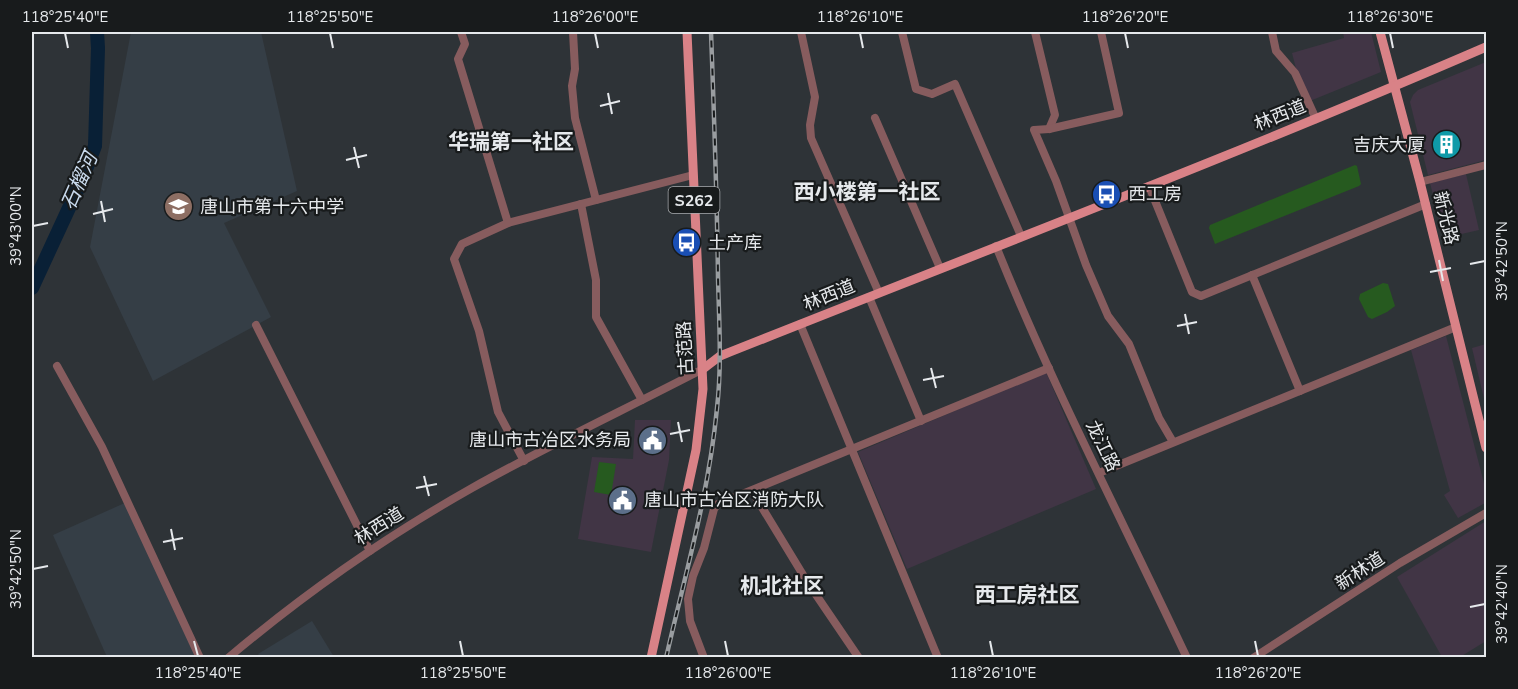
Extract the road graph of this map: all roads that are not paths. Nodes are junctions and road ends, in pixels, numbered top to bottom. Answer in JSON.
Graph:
{"nodes":[{"id":1,"x":461,"y":32,"type":"edge"},
{"id":2,"x":573,"y":32,"type":"edge"},
{"id":3,"x":687,"y":32,"type":"edge"},
{"id":4,"x":801,"y":32,"type":"edge"},
{"id":5,"x":903,"y":32,"type":"edge"},
{"id":6,"x":1035,"y":32,"type":"edge"},
{"id":7,"x":1101,"y":32,"type":"edge"},
{"id":8,"x":1272,"y":32,"type":"edge"},
{"id":9,"x":1380,"y":32,"type":"edge"},
{"id":10,"x":1486,"y":47,"type":"edge"},
{"id":11,"x":1395,"y":87,"type":"junction"},
{"id":12,"x":875,"y":118,"type":"dead end"},
{"id":13,"x":1316,"y":119,"type":"junction"},
{"id":14,"x":1049,"y":129,"type":"junction"},
{"id":15,"x":1486,"y":165,"type":"edge"},
{"id":16,"x":693,"y":175,"type":"junction"},
{"id":17,"x":1420,"y":182,"type":"junction"},
{"id":18,"x":1149,"y":186,"type":"junction"},
{"id":19,"x":596,"y":200,"type":"junction"},
{"id":20,"x":581,"y":204,"type":"junction"},
{"id":21,"x":1426,"y":204,"type":"junction"},
{"id":22,"x":1068,"y":218,"type":"junction"},
{"id":23,"x":508,"y":223,"type":"junction"},
{"id":24,"x":1021,"y":236,"type":"junction"},
{"id":25,"x":996,"y":246,"type":"junction"},
{"id":26,"x":940,"y":268,"type":"junction"},
{"id":27,"x":1252,"y":275,"type":"junction"},
{"id":28,"x":879,"y":293,"type":"junction"},
{"id":29,"x":869,"y":297,"type":"junction"},
{"id":30,"x":800,"y":324,"type":"junction"},
{"id":31,"x":256,"y":325,"type":"dead end"},
{"id":32,"x":1456,"y":327,"type":"junction"},
{"id":33,"x":57,"y":366,"type":"dead end"},
{"id":34,"x":1049,"y":368,"type":"junction"},
{"id":35,"x":703,"y":369,"type":"junction"},
{"id":36,"x":1300,"y":391,"type":"junction"},
{"id":37,"x":642,"y":400,"type":"junction"},
{"id":38,"x":921,"y":421,"type":"junction"},
{"id":39,"x":1173,"y":442,"type":"junction"},
{"id":40,"x":1486,"y":448,"type":"edge"},
{"id":41,"x":852,"y":449,"type":"junction"},
{"id":42,"x":524,"y":461,"type":"junction"},
{"id":43,"x":1099,"y":473,"type":"junction"},
{"id":44,"x":752,"y":491,"type":"junction"},
{"id":45,"x":1486,"y":513,"type":"edge"},
{"id":46,"x":370,"y":551,"type":"junction"},
{"id":47,"x":200,"y":657,"type":"edge"},
{"id":48,"x":228,"y":657,"type":"edge"},
{"id":49,"x":651,"y":657,"type":"edge"},
{"id":50,"x":704,"y":657,"type":"edge"},
{"id":51,"x":859,"y":657,"type":"edge"},
{"id":52,"x":938,"y":657,"type":"edge"},
{"id":53,"x":1187,"y":657,"type":"edge"},
{"id":54,"x":1252,"y":657,"type":"edge"}],
"edges":[{"from":1,"to":23,"type":"street"},
{"from":2,"to":19,"type":"street"},
{"from":3,"to":16,"type":"main road","name":"古范路","number":"S262"},
{"from":4,"to":28,"type":"street"},
{"from":5,"to":24,"type":"street"},
{"from":6,"to":14,"type":"street"},
{"from":7,"to":14,"type":"street"},
{"from":8,"to":13,"type":"street"},
{"from":9,"to":11,"type":"main road","name":"新光路"},
{"from":10,"to":11,"type":"main road","name":"林西道"},
{"from":11,"to":13,"type":"main road","name":"林西道"},
{"from":11,"to":17,"type":"main road","name":"新光路"},
{"from":12,"to":26,"type":"street"},
{"from":13,"to":18,"type":"main road","name":"林西道"},
{"from":14,"to":22,"type":"street"},
{"from":15,"to":17,"type":"street"},
{"from":16,"to":19,"type":"street"},
{"from":16,"to":35,"type":"main road","name":"古范路","number":"S262"},
{"from":17,"to":21,"type":"main road","name":"新光路"},
{"from":18,"to":22,"type":"main road","name":"林西道"},
{"from":18,"to":27,"type":"street"},
{"from":19,"to":20,"type":"street"},
{"from":20,"to":23,"type":"street"},
{"from":20,"to":37,"type":"street"},
{"from":21,"to":27,"type":"street"},
{"from":21,"to":32,"type":"main road","name":"新光路"},
{"from":22,"to":24,"type":"main road","name":"林西道"},
{"from":22,"to":39,"type":"street"},
{"from":23,"to":42,"type":"street"},
{"from":24,"to":25,"type":"main road","name":"林西道"},
{"from":25,"to":26,"type":"main road","name":"林西道"},
{"from":25,"to":34,"type":"street","name":"龙江路"},
{"from":26,"to":28,"type":"main road","name":"林西道"},
{"from":27,"to":36,"type":"street"},
{"from":28,"to":29,"type":"main road","name":"林西道"},
{"from":29,"to":30,"type":"main road","name":"林西道"},
{"from":29,"to":38,"type":"street"},
{"from":30,"to":35,"type":"main road","name":"林西道"},
{"from":30,"to":41,"type":"street"},
{"from":31,"to":46,"type":"street"},
{"from":32,"to":36,"type":"street"},
{"from":32,"to":40,"type":"main road","name":"新光路"},
{"from":33,"to":47,"type":"street"},
{"from":34,"to":38,"type":"street"},
{"from":34,"to":43,"type":"street","name":"龙江路"},
{"from":35,"to":37,"type":"street","name":"林西道"},
{"from":35,"to":49,"type":"main road","name":"古范路","number":"S262"},
{"from":36,"to":39,"type":"street"},
{"from":37,"to":42,"type":"street","name":"林西道"},
{"from":38,"to":41,"type":"street"},
{"from":39,"to":43,"type":"street"},
{"from":41,"to":44,"type":"street"},
{"from":41,"to":52,"type":"street"},
{"from":42,"to":46,"type":"street","name":"林西道"},
{"from":43,"to":53,"type":"street","name":"龙江路"},
{"from":44,"to":50,"type":"street"},
{"from":44,"to":51,"type":"street"},
{"from":45,"to":54,"type":"street","name":"新林道"},
{"from":46,"to":48,"type":"street","name":"林西道"}]}
